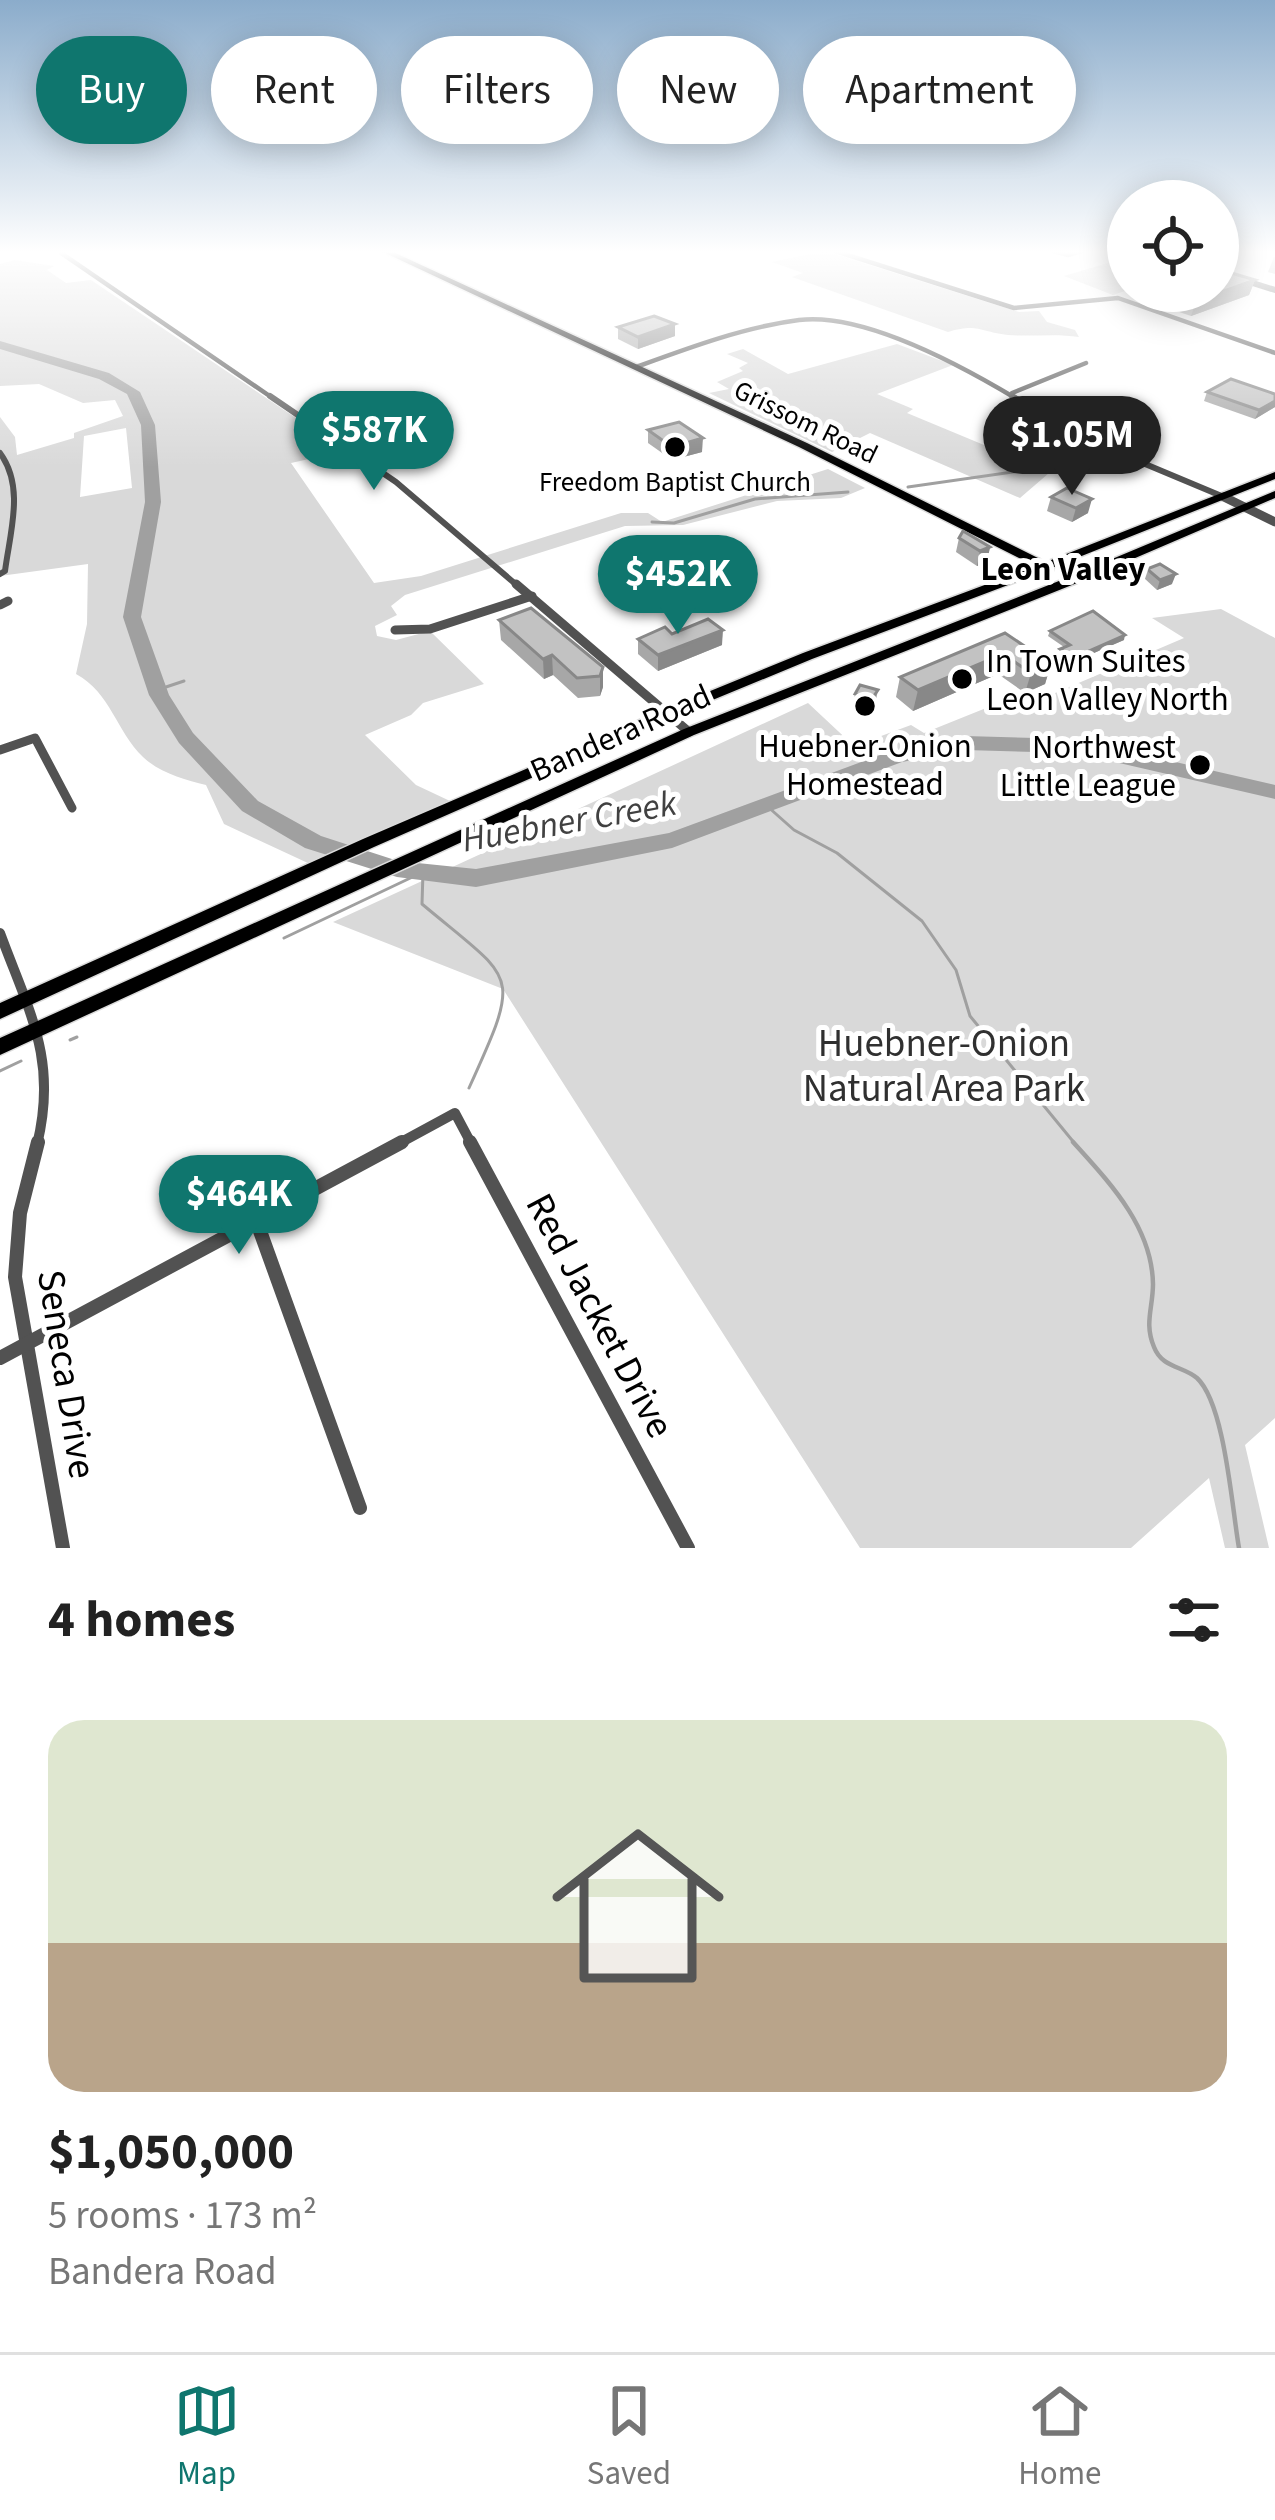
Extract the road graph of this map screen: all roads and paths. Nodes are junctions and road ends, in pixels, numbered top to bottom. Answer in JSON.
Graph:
{"nodes":[{"id":1,"x":164,"y":323,"type":"edge"},
{"id":2,"x":540,"y":323,"type":"edge"},
{"id":3,"x":797,"y":323,"type":"edge"},
{"id":4,"x":848,"y":323,"type":"edge"},
{"id":5,"x":1191,"y":323,"type":"edge"},
{"id":6,"x":1275,"y":352,"type":"edge"},
{"id":7,"x":1086,"y":363,"type":"dead end"},
{"id":8,"x":636,"y":368,"type":"junction"},
{"id":9,"x":1012,"y":393,"type":"junction"},
{"id":10,"x":0,"y":454,"type":"edge"},
{"id":11,"x":1275,"y":475,"type":"edge"},
{"id":12,"x":1275,"y":494,"type":"edge"},
{"id":13,"x":1224,"y":497,"type":"junction"},
{"id":14,"x":1245,"y":508,"type":"junction"},
{"id":15,"x":1275,"y":522,"type":"edge"},
{"id":16,"x":1010,"y":549,"type":"junction"},
{"id":17,"x":1048,"y":568,"type":"junction"},
{"id":18,"x":0,"y":574,"type":"edge"},
{"id":19,"x":1014,"y":580,"type":"junction"},
{"id":20,"x":1073,"y":580,"type":"junction"},
{"id":21,"x":532,"y":596,"type":"junction"},
{"id":22,"x":395,"y":630,"type":"dead end"},
{"id":23,"x":667,"y":713,"type":"junction"},
{"id":24,"x":688,"y":732,"type":"junction"},
{"id":25,"x":0,"y":750,"type":"edge"},
{"id":26,"x":72,"y":808,"type":"dead end"},
{"id":27,"x":0,"y":933,"type":"edge"},
{"id":28,"x":24,"y":1000,"type":"junction"},
{"id":29,"x":0,"y":1011,"type":"edge"},
{"id":30,"x":35,"y":1031,"type":"junction"},
{"id":31,"x":0,"y":1047,"type":"edge"},
{"id":32,"x":256,"y":1220,"type":"junction"},
{"id":33,"x":26,"y":1344,"type":"junction"},
{"id":34,"x":0,"y":1358,"type":"edge"},
{"id":35,"x":360,"y":1508,"type":"dead end"},
{"id":36,"x":64,"y":1548,"type":"edge"},
{"id":37,"x":688,"y":1548,"type":"edge"}],
"edges":[{"from":1,"to":21,"type":"street"},
{"from":2,"to":8,"type":"main road","name":"Grissom Road"},
{"from":3,"to":8,"type":"street"},
{"from":4,"to":9,"type":"street"},
{"from":5,"to":6,"type":"street"},
{"from":7,"to":9,"type":"street"},
{"from":8,"to":16,"type":"main road","name":"Grissom Road"},
{"from":9,"to":13,"type":"street"},
{"from":10,"to":18,"type":"street"},
{"from":11,"to":13,"type":"main road","name":"Bandera Road"},
{"from":12,"to":14,"type":"main road","name":"Bandera Road"},
{"from":13,"to":14,"type":"street"},
{"from":13,"to":17,"type":"main road","name":"Bandera Road"},
{"from":14,"to":15,"type":"street"},
{"from":14,"to":20,"type":"main road","name":"Bandera Road"},
{"from":16,"to":17,"type":"main road","name":"Grissom Road"},
{"from":16,"to":19,"type":"main road"},
{"from":17,"to":19,"type":"main road","name":"Bandera Road"},
{"from":17,"to":20,"type":"main road","name":"Grissom Road"},
{"from":19,"to":23,"type":"main road","name":"Bandera Road"},
{"from":20,"to":24,"type":"main road","name":"Bandera Road"},
{"from":21,"to":22,"type":"street"},
{"from":21,"to":23,"type":"street"},
{"from":23,"to":24,"type":"street"},
{"from":23,"to":28,"type":"main road","name":"Bandera Road"},
{"from":24,"to":30,"type":"main road","name":"Bandera Road"},
{"from":25,"to":26,"type":"street"},
{"from":27,"to":28,"type":"street","name":"Seneca Drive"},
{"from":28,"to":29,"type":"main road","name":"Bandera Road"},
{"from":28,"to":30,"type":"street","name":"Seneca Drive"},
{"from":30,"to":31,"type":"main road","name":"Bandera Road"},
{"from":30,"to":33,"type":"street","name":"Seneca Drive"},
{"from":32,"to":33,"type":"street"},
{"from":32,"to":35,"type":"street"},
{"from":32,"to":37,"type":"street","name":"Red Jacket Drive"},
{"from":33,"to":34,"type":"street"},
{"from":33,"to":36,"type":"street","name":"Seneca Drive"}]}
